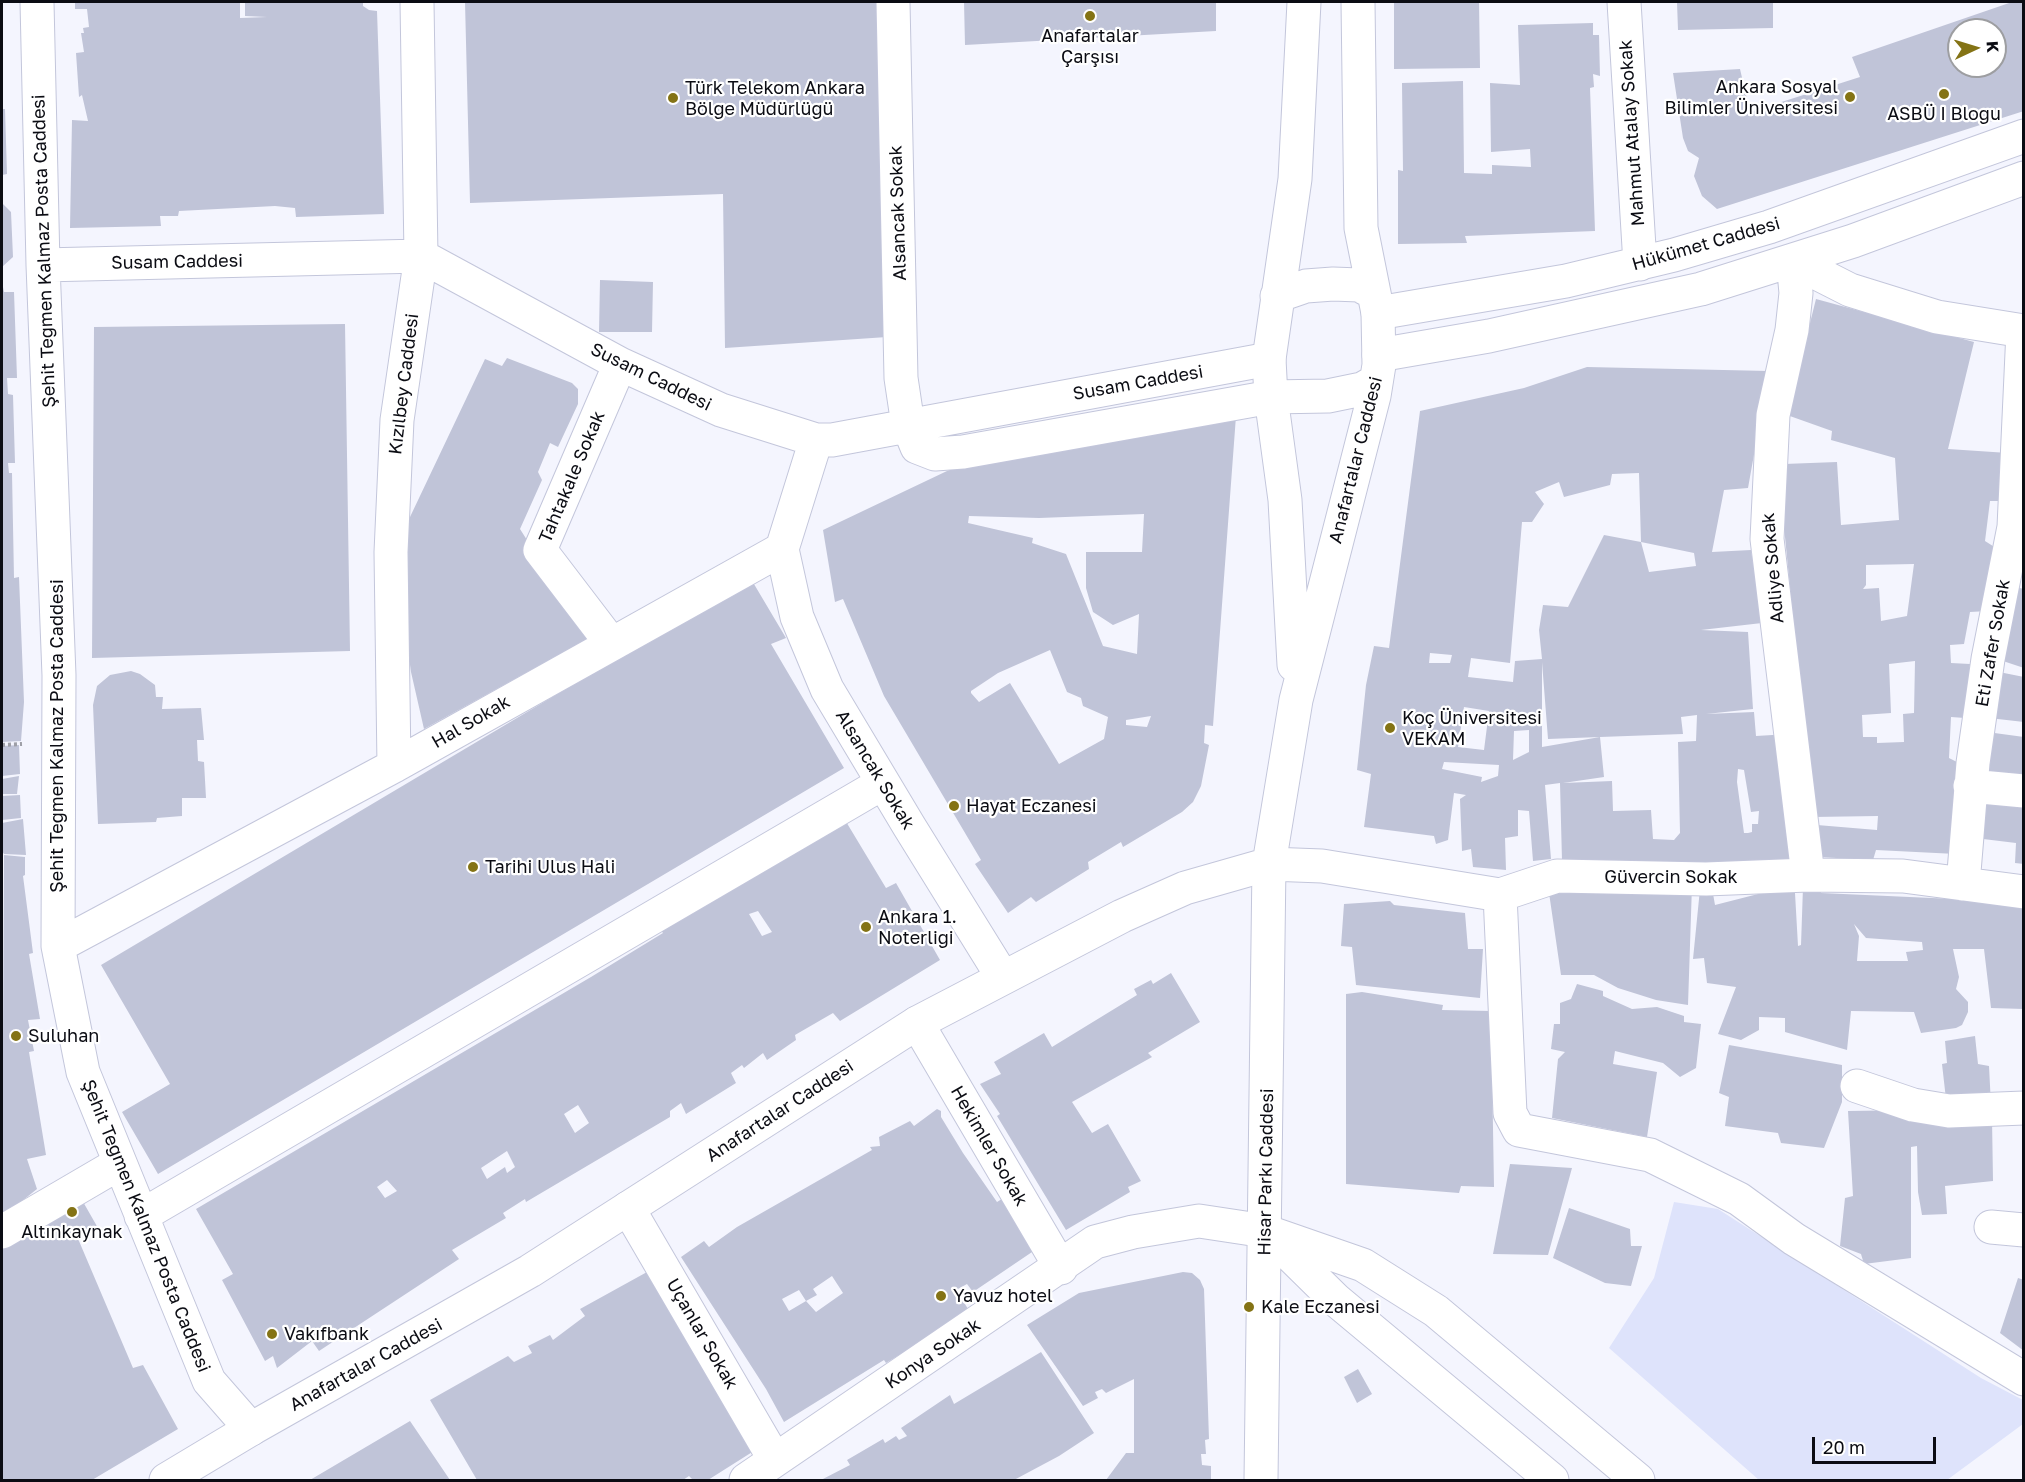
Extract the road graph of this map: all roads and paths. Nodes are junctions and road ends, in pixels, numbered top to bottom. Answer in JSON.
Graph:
{"nodes":[{"id":1,"x":37,"y":2,"type":"edge"},
{"id":2,"x":417,"y":2,"type":"edge"},
{"id":3,"x":893,"y":2,"type":"edge"},
{"id":4,"x":1304,"y":2,"type":"edge"},
{"id":5,"x":1358,"y":2,"type":"edge"},
{"id":6,"x":1624,"y":2,"type":"edge"},
{"id":7,"x":2024,"y":136,"type":"edge"},
{"id":8,"x":2024,"y":178,"type":"edge"},
{"id":9,"x":421,"y":256,"type":"junction"},
{"id":10,"x":1793,"y":261,"type":"junction"},
{"id":11,"x":1640,"y":264,"type":"junction"},
{"id":12,"x":43,"y":265,"type":"junction"},
{"id":13,"x":1277,"y":296,"type":"junction"},
{"id":14,"x":1376,"y":303,"type":"junction"},
{"id":15,"x":2023,"y":331,"type":"edge"},
{"id":16,"x":1269,"y":359,"type":"junction"},
{"id":17,"x":620,"y":364,"type":"junction"},
{"id":18,"x":1378,"y":368,"type":"junction"},
{"id":19,"x":1271,"y":397,"type":"junction"},
{"id":20,"x":908,"y":425,"type":"junction"},
{"id":21,"x":816,"y":440,"type":"junction"},
{"id":22,"x":782,"y":549,"type":"junction"},
{"id":23,"x":611,"y":643,"type":"junction"},
{"id":24,"x":1296,"y":700,"type":"junction"},
{"id":25,"x":394,"y":766,"type":"junction"},
{"id":26,"x":883,"y":783,"type":"junction"},
{"id":27,"x":1970,"y":786,"type":"junction"},
{"id":28,"x":2024,"y":790,"type":"edge"},
{"id":29,"x":1269,"y":864,"type":"junction"},
{"id":30,"x":1808,"y":875,"type":"junction"},
{"id":31,"x":1963,"y":884,"type":"junction"},
{"id":32,"x":2024,"y":892,"type":"edge"},
{"id":33,"x":1500,"y":895,"type":"junction"},
{"id":34,"x":58,"y":946,"type":"junction"},
{"id":35,"x":1002,"y":976,"type":"junction"},
{"id":36,"x":917,"y":1023,"type":"junction"},
{"id":37,"x":1857,"y":1086,"type":"dead end"},
{"id":38,"x":2024,"y":1108,"type":"edge"},
{"id":39,"x":120,"y":1164,"type":"junction"},
{"id":40,"x":628,"y":1208,"type":"junction"},
{"id":41,"x":141,"y":1216,"type":"junction"},
{"id":42,"x":1991,"y":1227,"type":"dead end"},
{"id":43,"x":2024,"y":1230,"type":"edge"},
{"id":44,"x":1265,"y":1231,"type":"junction"},
{"id":45,"x":2,"y":1232,"type":"edge"},
{"id":46,"x":1061,"y":1268,"type":"junction"},
{"id":47,"x":2024,"y":1379,"type":"edge"},
{"id":48,"x":251,"y":1429,"type":"junction"},
{"id":49,"x":775,"y":1460,"type":"junction"},
{"id":50,"x":185,"y":1476,"type":"edge"},
{"id":51,"x":746,"y":1480,"type":"edge"},
{"id":52,"x":1261,"y":1480,"type":"edge"},
{"id":53,"x":1552,"y":1480,"type":"edge"},
{"id":54,"x":1638,"y":1480,"type":"edge"}],
"edges":[{"from":1,"to":12,"type":"street","name":"Şehit Teğmen Kalmaz Posta Caddesi"},
{"from":2,"to":9,"type":"street","name":"Kızılbey Caddesi"},
{"from":3,"to":20,"type":"street","name":"Alsancak Sokak"},
{"from":4,"to":13,"type":"street","name":"Anafartalar Caddesi"},
{"from":5,"to":14,"type":"street","name":"Anafartalar Caddesi"},
{"from":6,"to":11,"type":"street","name":"Mahmut Atalay Sokak"},
{"from":7,"to":11,"type":"street","name":"Hükümet Caddesi"},
{"from":8,"to":10,"type":"street"},
{"from":9,"to":12,"type":"street","name":"Susam Caddesi"},
{"from":9,"to":17,"type":"street","name":"Susam Caddesi"},
{"from":9,"to":25,"type":"street","name":"Kızılbey Caddesi"},
{"from":10,"to":15,"type":"street"},
{"from":10,"to":18,"type":"street"},
{"from":10,"to":30,"type":"street","name":"Adliye Sokak"},
{"from":11,"to":14,"type":"street","name":"Hükümet Caddesi"},
{"from":12,"to":34,"type":"street","name":"Şehit Teğmen Kalmaz Posta Caddesi"},
{"from":13,"to":14,"type":"street"},
{"from":13,"to":16,"type":"street","name":"Anafartalar Caddesi"},
{"from":14,"to":18,"type":"street","name":"Anafartalar Caddesi"},
{"from":15,"to":27,"type":"street","name":"Eti Zafer Sokak"},
{"from":16,"to":19,"type":"street","name":"Anafartalar Caddesi"},
{"from":16,"to":20,"type":"street","name":"Susam Caddesi"},
{"from":17,"to":21,"type":"street","name":"Susam Caddesi"},
{"from":17,"to":23,"type":"street","name":"Tahtakale Sokak"},
{"from":18,"to":19,"type":"street"},
{"from":18,"to":24,"type":"street","name":"Anafartalar Caddesi"},
{"from":19,"to":20,"type":"street"},
{"from":19,"to":24,"type":"street","name":"Anafartalar Caddesi"},
{"from":20,"to":21,"type":"street","name":"Susam Caddesi"},
{"from":21,"to":22,"type":"street"},
{"from":22,"to":23,"type":"street","name":"Hal Sokak"},
{"from":22,"to":26,"type":"street","name":"Alsancak Sokak"},
{"from":23,"to":25,"type":"street","name":"Hal Sokak"},
{"from":24,"to":29,"type":"street","name":"Anafartalar Caddesi"},
{"from":25,"to":34,"type":"street","name":"Hal Sokak"},
{"from":26,"to":35,"type":"street","name":"Alsancak Sokak"},
{"from":26,"to":41,"type":"street"},
{"from":27,"to":28,"type":"street"},
{"from":27,"to":31,"type":"street","name":"Eti Zafer Sokak"},
{"from":29,"to":33,"type":"street","name":"Güvercin Sokak"},
{"from":29,"to":35,"type":"street","name":"Anafartalar Caddesi"},
{"from":29,"to":44,"type":"street","name":"Hisar Parkı Caddesi"},
{"from":30,"to":31,"type":"street","name":"Güvercin Sokak"},
{"from":30,"to":33,"type":"street","name":"Güvercin Sokak"},
{"from":31,"to":32,"type":"street","name":"Güvercin Sokak"},
{"from":33,"to":47,"type":"street"},
{"from":34,"to":39,"type":"street","name":"Şehit Teğmen Kalmaz Posta Caddesi"},
{"from":35,"to":36,"type":"street","name":"Anafartalar Caddesi"},
{"from":36,"to":40,"type":"street","name":"Anafartalar Caddesi"},
{"from":36,"to":46,"type":"street","name":"Hekimler Sokak"},
{"from":37,"to":38,"type":"street"},
{"from":39,"to":41,"type":"street","name":"Şehit Teğmen Kalmaz Posta Caddesi"},
{"from":39,"to":45,"type":"street"},
{"from":40,"to":48,"type":"street","name":"Anafartalar Caddesi"},
{"from":40,"to":49,"type":"street","name":"Uçanlar Sokak"},
{"from":41,"to":48,"type":"street","name":"Şehit Teğmen Kalmaz Posta Caddesi"},
{"from":42,"to":43,"type":"street"},
{"from":44,"to":46,"type":"street","name":"Konya Sokak"},
{"from":44,"to":52,"type":"street","name":"Hisar Parkı Caddesi"},
{"from":44,"to":53,"type":"street"},
{"from":44,"to":54,"type":"street","name":"Konya Sokak"},
{"from":46,"to":49,"type":"street","name":"Konya Sokak"},
{"from":48,"to":50,"type":"street","name":"Anafartalar Caddesi"},
{"from":49,"to":51,"type":"street","name":"Konya Sokak"}]}
